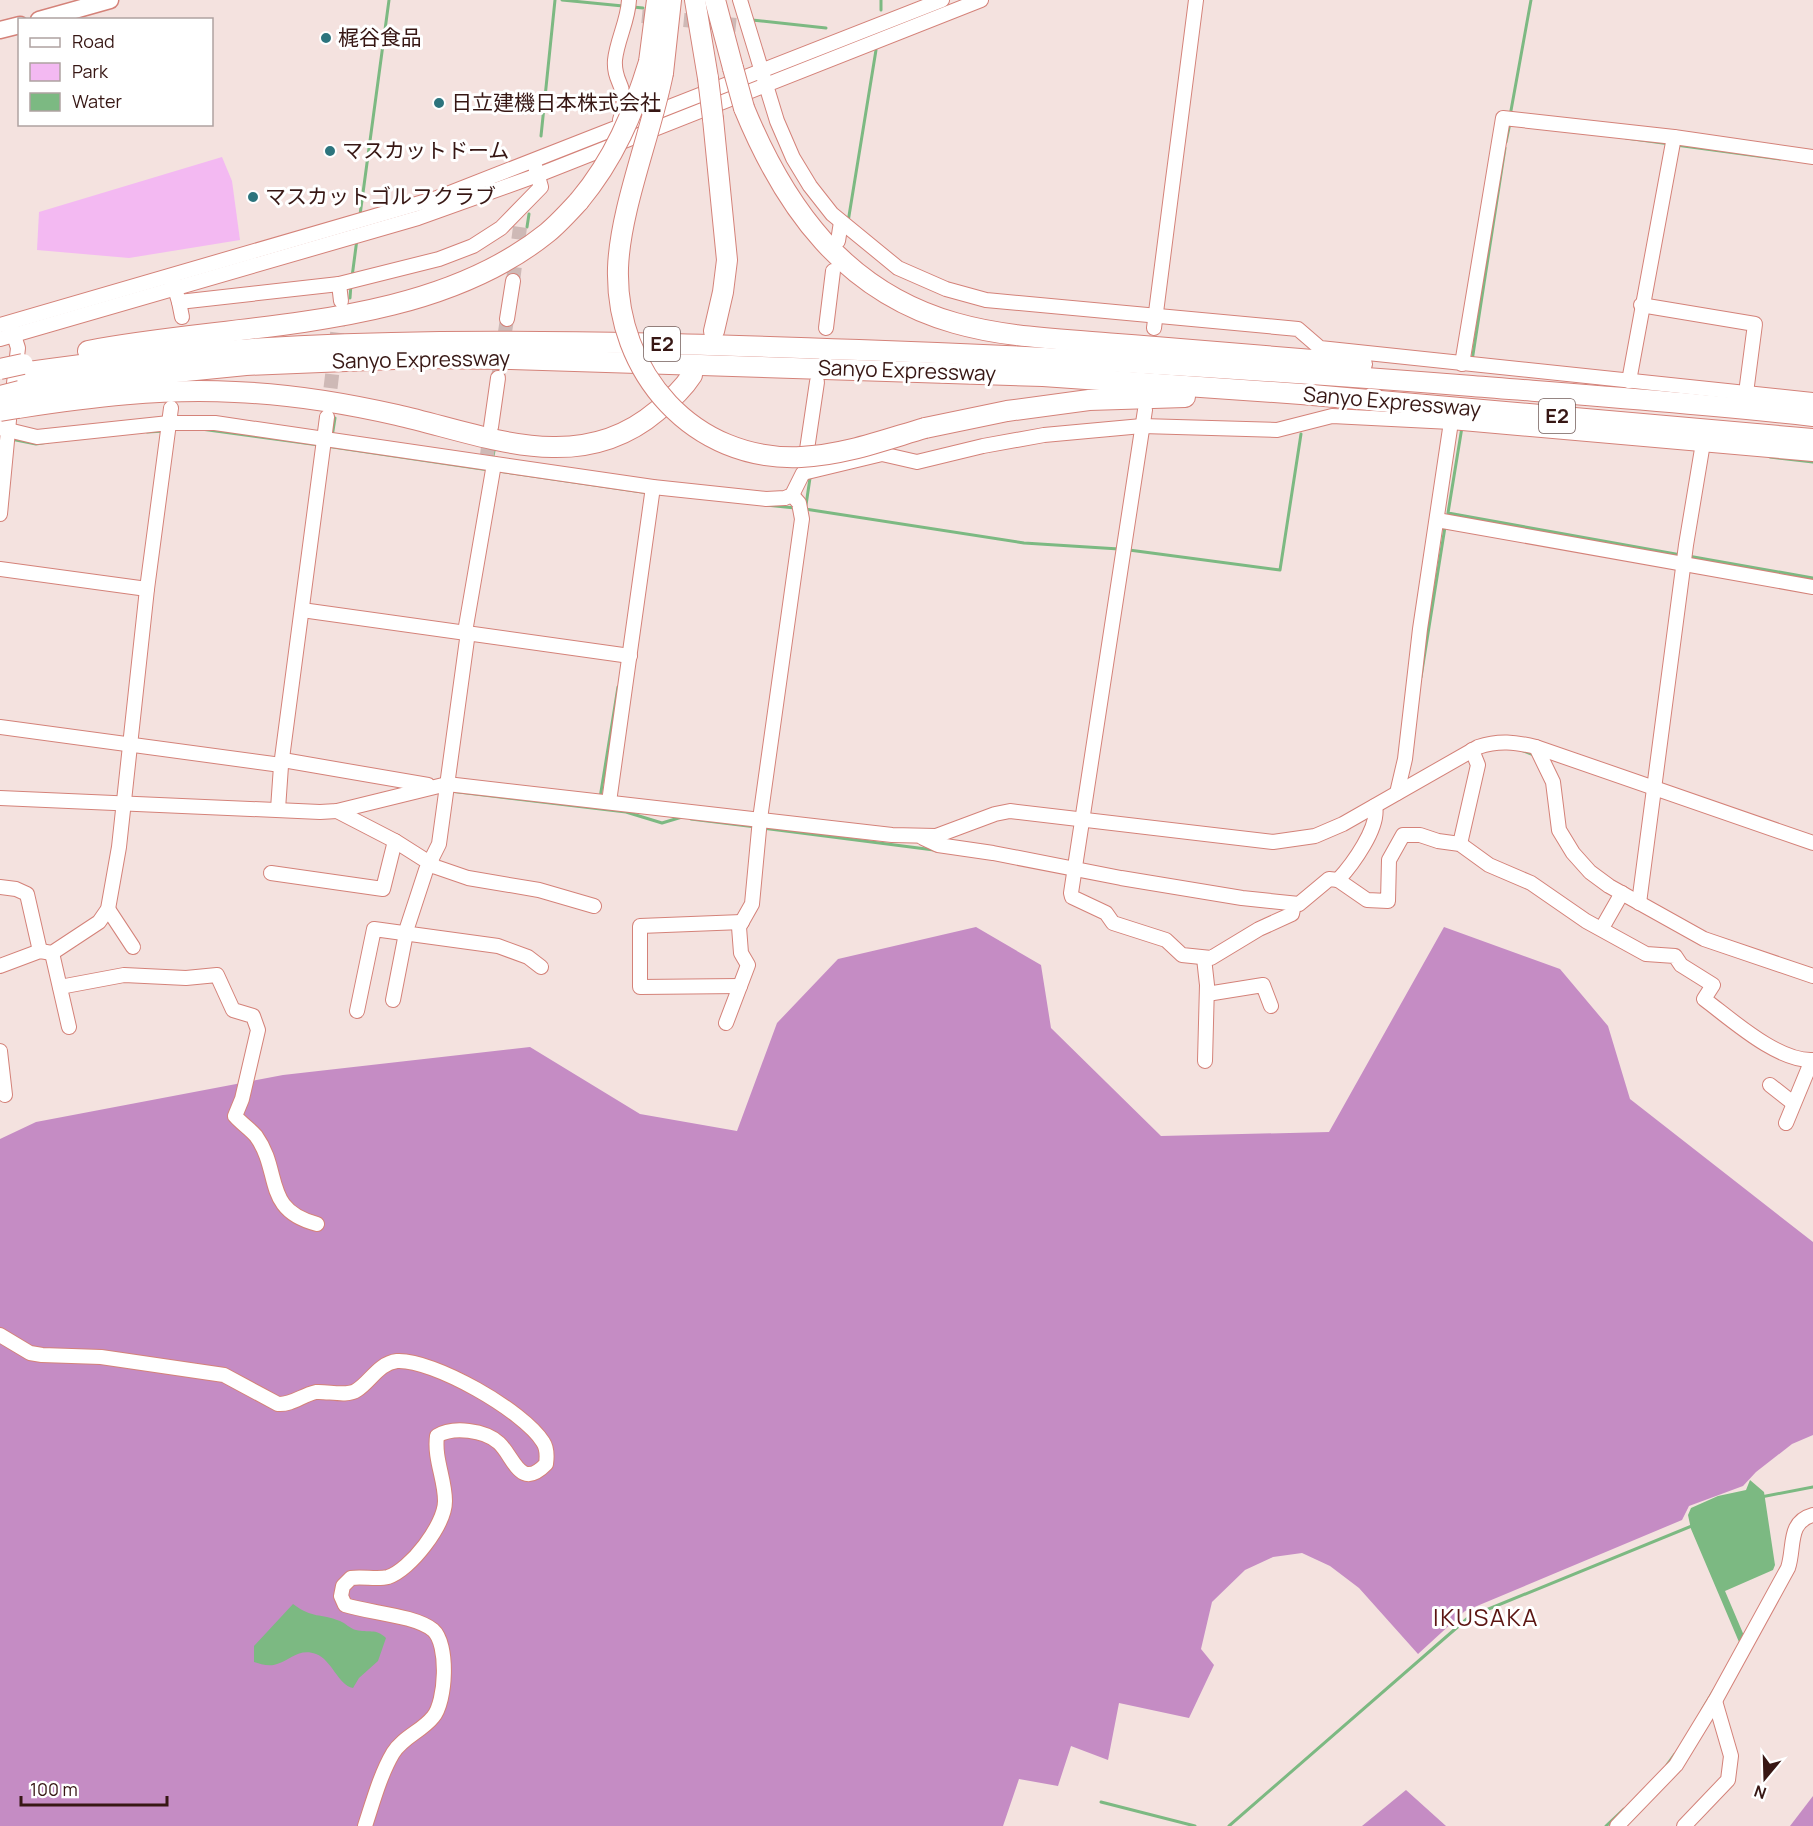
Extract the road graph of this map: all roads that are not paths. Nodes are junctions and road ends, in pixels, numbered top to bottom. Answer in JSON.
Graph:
{"nodes":[{"id":1,"x":110,"y":0,"type":"edge"},
{"id":2,"x":657,"y":0,"type":"edge"},
{"id":3,"x":671,"y":0,"type":"edge"},
{"id":4,"x":695,"y":0,"type":"edge"},
{"id":5,"x":715,"y":0,"type":"edge"},
{"id":6,"x":740,"y":0,"type":"edge"},
{"id":7,"x":942,"y":0,"type":"edge"},
{"id":8,"x":981,"y":0,"type":"edge"},
{"id":9,"x":1196,"y":0,"type":"edge"},
{"id":10,"x":84,"y":4,"type":"edge"},
{"id":11,"x":628,"y":7,"type":"edge"},
{"id":12,"x":642,"y":16,"type":"tunnel mouth"},
{"id":13,"x":45,"y":18,"type":"edge"},
{"id":14,"x":18,"y":26,"type":"edge"},
{"id":15,"x":0,"y":30,"type":"edge"},
{"id":16,"x":656,"y":68,"type":"junction"},
{"id":17,"x":761,"y":71,"type":"junction"},
{"id":18,"x":765,"y":85,"type":"junction"},
{"id":19,"x":618,"y":126,"type":"junction"},
{"id":20,"x":1673,"y":142,"type":"junction"},
{"id":21,"x":1813,"y":157,"type":"edge"},
{"id":22,"x":536,"y":168,"type":"junction"},
{"id":23,"x":522,"y":209,"type":"junction"},
{"id":24,"x":844,"y":226,"type":"junction"},
{"id":25,"x":520,"y":227,"type":"tunnel mouth"},
{"id":26,"x":838,"y":241,"type":"dead end"},
{"id":27,"x":833,"y":272,"type":"dead end"},
{"id":28,"x":513,"y":281,"type":"tunnel mouth"},
{"id":29,"x":347,"y":283,"type":"junction"},
{"id":30,"x":175,"y":289,"type":"junction"},
{"id":31,"x":341,"y":301,"type":"tunnel mouth"},
{"id":32,"x":1641,"y":305,"type":"junction"},
{"id":33,"x":182,"y":317,"type":"dead end"},
{"id":34,"x":507,"y":319,"type":"tunnel mouth"},
{"id":35,"x":1154,"y":322,"type":"junction"},
{"id":36,"x":8,"y":327,"type":"edge"},
{"id":37,"x":826,"y":328,"type":"dead end"},
{"id":38,"x":714,"y":331,"type":"dead end"},
{"id":39,"x":0,"y":339,"type":"edge"},
{"id":40,"x":1469,"y":365,"type":"junction"},
{"id":41,"x":1304,"y":366,"type":"junction"},
{"id":42,"x":0,"y":369,"type":"edge"},
{"id":43,"x":692,"y":375,"type":"dead end"},
{"id":44,"x":0,"y":378,"type":"edge"},
{"id":45,"x":498,"y":378,"type":"tunnel mouth"},
{"id":46,"x":1629,"y":381,"type":"junction"},
{"id":47,"x":817,"y":382,"type":"dead end"},
{"id":48,"x":1746,"y":393,"type":"junction"},
{"id":49,"x":1302,"y":394,"type":"junction"},
{"id":50,"x":0,"y":396,"type":"edge"},
{"id":51,"x":1813,"y":400,"type":"edge"},
{"id":52,"x":171,"y":408,"type":"dead end"},
{"id":53,"x":12,"y":409,"type":"edge"},
{"id":54,"x":1145,"y":411,"type":"dead end"},
{"id":55,"x":1813,"y":416,"type":"edge"},
{"id":56,"x":327,"y":417,"type":"tunnel mouth"},
{"id":57,"x":1459,"y":423,"type":"junction"},
{"id":58,"x":1142,"y":426,"type":"junction"},
{"id":59,"x":491,"y":427,"type":"tunnel mouth"},
{"id":60,"x":168,"y":428,"type":"junction"},
{"id":61,"x":1813,"y":439,"type":"edge"},
{"id":62,"x":327,"y":442,"type":"junction"},
{"id":63,"x":1702,"y":448,"type":"junction"},
{"id":64,"x":1813,"y":454,"type":"edge"},
{"id":65,"x":490,"y":465,"type":"junction"},
{"id":66,"x":803,"y":473,"type":"junction"},
{"id":67,"x":652,"y":492,"type":"junction"},
{"id":68,"x":792,"y":495,"type":"junction"},
{"id":69,"x":0,"y":514,"type":"edge"},
{"id":70,"x":1444,"y":521,"type":"junction"},
{"id":71,"x":1686,"y":559,"type":"junction"},
{"id":72,"x":0,"y":569,"type":"edge"},
{"id":73,"x":1813,"y":587,"type":"edge"},
{"id":74,"x":147,"y":589,"type":"junction"},
{"id":75,"x":306,"y":610,"type":"junction"},
{"id":76,"x":467,"y":632,"type":"junction"},
{"id":77,"x":626,"y":655,"type":"junction"},
{"id":78,"x":0,"y":727,"type":"edge"},
{"id":79,"x":130,"y":747,"type":"junction"},
{"id":80,"x":1536,"y":747,"type":"junction"},
{"id":81,"x":1474,"y":753,"type":"junction"},
{"id":82,"x":281,"y":765,"type":"junction"},
{"id":83,"x":447,"y":784,"type":"junction"},
{"id":84,"x":432,"y":786,"type":"junction"},
{"id":85,"x":1654,"y":788,"type":"junction"},
{"id":86,"x":1397,"y":793,"type":"junction"},
{"id":87,"x":0,"y":798,"type":"edge"},
{"id":88,"x":603,"y":801,"type":"junction"},
{"id":89,"x":124,"y":803,"type":"junction"},
{"id":90,"x":1375,"y":806,"type":"junction"},
{"id":91,"x":278,"y":809,"type":"junction"},
{"id":92,"x":337,"y":811,"type":"junction"},
{"id":93,"x":1082,"y":818,"type":"junction"},
{"id":94,"x":759,"y":825,"type":"junction"},
{"id":95,"x":921,"y":837,"type":"junction"},
{"id":96,"x":395,"y":841,"type":"junction"},
{"id":97,"x":1813,"y":843,"type":"edge"},
{"id":98,"x":1460,"y":844,"type":"junction"},
{"id":99,"x":431,"y":862,"type":"junction"},
{"id":100,"x":1073,"y":869,"type":"junction"},
{"id":101,"x":271,"y":873,"type":"dead end"},
{"id":102,"x":1335,"y":880,"type":"junction"},
{"id":103,"x":0,"y":887,"type":"edge"},
{"id":104,"x":1620,"y":896,"type":"junction"},
{"id":105,"x":1639,"y":903,"type":"junction"},
{"id":106,"x":594,"y":906,"type":"dead end"},
{"id":107,"x":1294,"y":906,"type":"junction"},
{"id":108,"x":108,"y":909,"type":"junction"},
{"id":109,"x":742,"y":922,"type":"junction"},
{"id":110,"x":1602,"y":928,"type":"junction"},
{"id":111,"x":407,"y":933,"type":"junction"},
{"id":112,"x":133,"y":947,"type":"dead end"},
{"id":113,"x":46,"y":952,"type":"junction"},
{"id":114,"x":1204,"y":958,"type":"junction"},
{"id":115,"x":0,"y":966,"type":"edge"},
{"id":116,"x":541,"y":967,"type":"dead end"},
{"id":117,"x":1813,"y":976,"type":"edge"},
{"id":118,"x":740,"y":986,"type":"junction"},
{"id":119,"x":60,"y":987,"type":"junction"},
{"id":120,"x":1207,"y":994,"type":"junction"},
{"id":121,"x":393,"y":1000,"type":"dead end"},
{"id":122,"x":1271,"y":1006,"type":"dead end"},
{"id":123,"x":357,"y":1011,"type":"dead end"},
{"id":124,"x":726,"y":1023,"type":"dead end"},
{"id":125,"x":69,"y":1027,"type":"dead end"},
{"id":126,"x":0,"y":1051,"type":"edge"},
{"id":127,"x":1813,"y":1060,"type":"edge"},
{"id":128,"x":1205,"y":1061,"type":"dead end"},
{"id":129,"x":1770,"y":1085,"type":"dead end"},
{"id":130,"x":5,"y":1095,"type":"dead end"},
{"id":131,"x":1793,"y":1103,"type":"junction"},
{"id":132,"x":1786,"y":1123,"type":"dead end"},
{"id":133,"x":317,"y":1224,"type":"dead end"},
{"id":134,"x":0,"y":1335,"type":"edge"},
{"id":135,"x":1813,"y":1515,"type":"edge"},
{"id":136,"x":1715,"y":1701,"type":"junction"},
{"id":137,"x":365,"y":1826,"type":"edge"},
{"id":138,"x":1617,"y":1826,"type":"edge"},
{"id":139,"x":1684,"y":1826,"type":"edge"}],
"edges":[{"from":1,"to":10,"type":"main road"},
{"from":2,"to":16,"type":"highway"},
{"from":3,"to":16,"type":"highway"},
{"from":4,"to":38,"type":"highway","bridge":true},
{"from":5,"to":41,"type":"highway","bridge":true},
{"from":6,"to":17,"type":"street"},
{"from":7,"to":17,"type":"street"},
{"from":8,"to":18,"type":"street"},
{"from":9,"to":35,"type":"street"},
{"from":10,"to":13,"type":"main road"},
{"from":11,"to":12,"type":"street"},
{"from":11,"to":19,"type":"street"},
{"from":14,"to":15,"type":"main road"},
{"from":16,"to":49,"type":"highway","bridge":true},
{"from":16,"to":53,"type":"highway","bridge":true},
{"from":17,"to":18,"type":"street"},
{"from":17,"to":19,"type":"street"},
{"from":18,"to":22,"type":"street"},
{"from":18,"to":24,"type":"street"},
{"from":19,"to":22,"type":"street"},
{"from":20,"to":21,"type":"street"},
{"from":20,"to":32,"type":"street"},
{"from":20,"to":40,"type":"street"},
{"from":22,"to":23,"type":"street"},
{"from":22,"to":30,"type":"street"},
{"from":22,"to":30,"type":"street"},
{"from":23,"to":25,"type":"street"},
{"from":23,"to":29,"type":"street"},
{"from":24,"to":26,"type":"street"},
{"from":24,"to":35,"type":"street"},
{"from":27,"to":37,"type":"street"},
{"from":28,"to":34,"type":"street"},
{"from":29,"to":30,"type":"street"},
{"from":29,"to":31,"type":"street"},
{"from":30,"to":33,"type":"street"},
{"from":30,"to":36,"type":"street"},
{"from":32,"to":46,"type":"street"},
{"from":32,"to":48,"type":"street"},
{"from":35,"to":40,"type":"street"},
{"from":36,"to":39,"type":"street"},
{"from":36,"to":53,"type":"street"},
{"from":40,"to":46,"type":"street"},
{"from":41,"to":53,"type":"highway","name":"Sanyo Expressway","number":"E2"},
{"from":41,"to":55,"type":"highway","name":"Sanyo Expressway","number":"E2"},
{"from":42,"to":53,"type":"highway","bridge":true},
{"from":43,"to":53,"type":"highway"},
{"from":44,"to":53,"type":"highway","name":"Sanyo Expressway","number":"E2"},
{"from":45,"to":59,"type":"street"},
{"from":46,"to":48,"type":"street"},
{"from":47,"to":66,"type":"street"},
{"from":48,"to":51,"type":"street"},
{"from":49,"to":53,"type":"highway","name":"Sanyo Expressway","number":"E2"},
{"from":49,"to":61,"type":"highway","name":"Sanyo Expressway","number":"E2"},
{"from":50,"to":53,"type":"highway","name":"Sanyo Expressway","number":"E2","bridge":true},
{"from":52,"to":60,"type":"street"},
{"from":53,"to":60,"type":"street"},
{"from":53,"to":69,"type":"street"},
{"from":54,"to":58,"type":"street"},
{"from":56,"to":62,"type":"street"},
{"from":57,"to":58,"type":"street"},
{"from":57,"to":63,"type":"street"},
{"from":57,"to":70,"type":"street"},
{"from":58,"to":66,"type":"street"},
{"from":58,"to":93,"type":"street"},
{"from":60,"to":62,"type":"street"},
{"from":60,"to":74,"type":"street"},
{"from":62,"to":65,"type":"street"},
{"from":62,"to":75,"type":"street"},
{"from":63,"to":64,"type":"street"},
{"from":63,"to":71,"type":"street"},
{"from":65,"to":67,"type":"street"},
{"from":65,"to":76,"type":"street"},
{"from":66,"to":68,"type":"street"},
{"from":67,"to":68,"type":"street"},
{"from":67,"to":77,"type":"street"},
{"from":68,"to":94,"type":"street"},
{"from":70,"to":71,"type":"street"},
{"from":70,"to":86,"type":"street"},
{"from":71,"to":73,"type":"street"},
{"from":71,"to":85,"type":"street"},
{"from":72,"to":74,"type":"street"},
{"from":74,"to":79,"type":"street"},
{"from":75,"to":76,"type":"street"},
{"from":75,"to":82,"type":"street"},
{"from":76,"to":77,"type":"street"},
{"from":76,"to":83,"type":"street"},
{"from":77,"to":88,"type":"street"},
{"from":78,"to":79,"type":"street"},
{"from":79,"to":82,"type":"street"},
{"from":79,"to":89,"type":"street"},
{"from":80,"to":81,"type":"street"},
{"from":80,"to":85,"type":"street"},
{"from":80,"to":104,"type":"street"},
{"from":81,"to":86,"type":"street"},
{"from":81,"to":98,"type":"street"},
{"from":82,"to":84,"type":"street"},
{"from":82,"to":91,"type":"street"},
{"from":83,"to":84,"type":"street"},
{"from":83,"to":88,"type":"street"},
{"from":83,"to":99,"type":"street"},
{"from":84,"to":92,"type":"street"},
{"from":85,"to":97,"type":"street"},
{"from":85,"to":105,"type":"street"},
{"from":86,"to":90,"type":"street"},
{"from":87,"to":89,"type":"street"},
{"from":88,"to":94,"type":"street"},
{"from":89,"to":91,"type":"street"},
{"from":89,"to":108,"type":"street"},
{"from":90,"to":93,"type":"street"},
{"from":90,"to":102,"type":"street"},
{"from":91,"to":92,"type":"street"},
{"from":92,"to":96,"type":"street"},
{"from":93,"to":95,"type":"street"},
{"from":93,"to":100,"type":"street"},
{"from":94,"to":95,"type":"street"},
{"from":94,"to":109,"type":"street"},
{"from":95,"to":100,"type":"street"},
{"from":96,"to":99,"type":"street"},
{"from":96,"to":101,"type":"street"},
{"from":98,"to":102,"type":"street"},
{"from":98,"to":110,"type":"street"},
{"from":99,"to":106,"type":"street"},
{"from":99,"to":111,"type":"street"},
{"from":100,"to":107,"type":"street"},
{"from":100,"to":114,"type":"street"},
{"from":102,"to":107,"type":"street"},
{"from":103,"to":113,"type":"street"},
{"from":104,"to":105,"type":"street"},
{"from":104,"to":110,"type":"street"},
{"from":105,"to":117,"type":"street"},
{"from":107,"to":114,"type":"street"},
{"from":108,"to":112,"type":"street"},
{"from":108,"to":113,"type":"street"},
{"from":109,"to":118,"type":"street"},
{"from":109,"to":118,"type":"street"},
{"from":110,"to":127,"type":"street"},
{"from":111,"to":116,"type":"street"},
{"from":111,"to":121,"type":"street"},
{"from":111,"to":123,"type":"street"},
{"from":113,"to":115,"type":"street"},
{"from":113,"to":119,"type":"street"},
{"from":114,"to":120,"type":"street"},
{"from":118,"to":124,"type":"street"},
{"from":119,"to":125,"type":"street"},
{"from":119,"to":133,"type":"street"},
{"from":120,"to":122,"type":"street"},
{"from":120,"to":128,"type":"street"},
{"from":126,"to":130,"type":"street"},
{"from":127,"to":131,"type":"street"},
{"from":129,"to":131,"type":"street"},
{"from":131,"to":132,"type":"street"},
{"from":134,"to":137,"type":"street"},
{"from":135,"to":136,"type":"street"},
{"from":136,"to":138,"type":"street"},
{"from":136,"to":139,"type":"street"}]}
